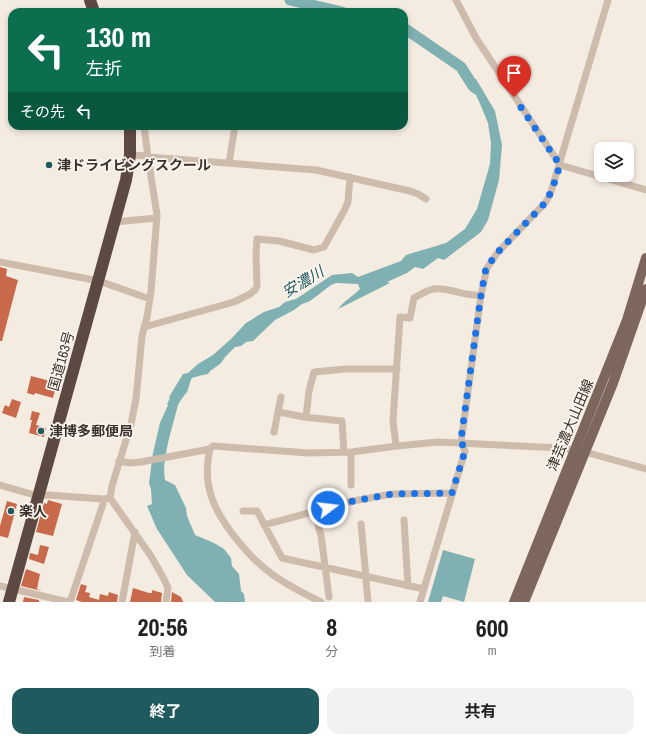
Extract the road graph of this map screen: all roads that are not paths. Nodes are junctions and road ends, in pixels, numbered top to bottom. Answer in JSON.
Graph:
{"nodes":[{"id":1,"x":456,"y":0,"type":"edge"},
{"id":2,"x":608,"y":0,"type":"edge"},
{"id":3,"x":130,"y":130,"type":"edge"},
{"id":4,"x":145,"y":130,"type":"edge"},
{"id":5,"x":234,"y":130,"type":"edge"},
{"id":6,"x":130,"y":155,"type":"junction"},
{"id":7,"x":148,"y":157,"type":"junction"},
{"id":8,"x":229,"y":163,"type":"junction"},
{"id":9,"x":560,"y":165,"type":"junction"},
{"id":10,"x":350,"y":177,"type":"junction"},
{"id":11,"x":646,"y":190,"type":"edge"},
{"id":12,"x":426,"y":199,"type":"dead end"},
{"id":13,"x":157,"y":218,"type":"junction"},
{"id":14,"x":114,"y":222,"type":"junction"},
{"id":15,"x":646,"y":258,"type":"edge"},
{"id":16,"x":0,"y":262,"type":"edge"},
{"id":17,"x":99,"y":281,"type":"junction"},
{"id":18,"x":646,"y":289,"type":"edge"},
{"id":19,"x":481,"y":295,"type":"junction"},
{"id":20,"x":150,"y":299,"type":"junction"},
{"id":21,"x":144,"y":327,"type":"junction"},
{"id":22,"x":397,"y":369,"type":"junction"},
{"id":23,"x":281,"y":396,"type":"dead end"},
{"id":24,"x":279,"y":412,"type":"junction"},
{"id":25,"x":306,"y":417,"type":"junction"},
{"id":26,"x":274,"y":432,"type":"dead end"},
{"id":27,"x":462,"y":444,"type":"junction"},
{"id":28,"x":396,"y":446,"type":"junction"},
{"id":29,"x":210,"y":449,"type":"junction"},
{"id":30,"x":574,"y":450,"type":"junction"},
{"id":31,"x":347,"y":452,"type":"junction"},
{"id":32,"x":585,"y":452,"type":"junction"},
{"id":33,"x":119,"y":461,"type":"junction"},
{"id":34,"x":646,"y":469,"type":"edge"},
{"id":35,"x":0,"y":484,"type":"edge"},
{"id":36,"x":351,"y":485,"type":"dead end"},
{"id":37,"x":452,"y":493,"type":"junction"},
{"id":38,"x":38,"y":496,"type":"junction"},
{"id":39,"x":107,"y":499,"type":"junction"},
{"id":40,"x":315,"y":511,"type":"junction"},
{"id":41,"x":243,"y":512,"type":"dead end"},
{"id":42,"x":404,"y":520,"type":"dead end"},
{"id":43,"x":361,"y":524,"type":"dead end"},
{"id":44,"x":264,"y":525,"type":"junction"},
{"id":45,"x":135,"y":532,"type":"junction"},
{"id":46,"x":325,"y":568,"type":"junction"},
{"id":47,"x":367,"y":577,"type":"junction"},
{"id":48,"x":0,"y":586,"type":"edge"},
{"id":49,"x":408,"y":586,"type":"junction"},
{"id":50,"x":12,"y":589,"type":"junction"},
{"id":51,"x":424,"y":589,"type":"junction"},
{"id":52,"x":328,"y":597,"type":"dead end"},
{"id":53,"x":368,"y":601,"type":"dead end"},
{"id":54,"x":9,"y":602,"type":"edge"},
{"id":55,"x":69,"y":602,"type":"edge"},
{"id":56,"x":122,"y":602,"type":"edge"},
{"id":57,"x":166,"y":602,"type":"edge"},
{"id":58,"x":321,"y":602,"type":"edge"},
{"id":59,"x":420,"y":602,"type":"edge"},
{"id":60,"x":514,"y":602,"type":"edge"},
{"id":61,"x":524,"y":602,"type":"edge"}],
"edges":[{"from":1,"to":9,"type":"street"},
{"from":2,"to":9,"type":"street"},
{"from":3,"to":6,"type":"highway","name":"国道163号"},
{"from":4,"to":7,"type":"street"},
{"from":5,"to":8,"type":"street"},
{"from":6,"to":7,"type":"street"},
{"from":6,"to":14,"type":"highway","name":"国道163号"},
{"from":7,"to":8,"type":"street"},
{"from":7,"to":13,"type":"street"},
{"from":8,"to":10,"type":"street"},
{"from":9,"to":11,"type":"street"},
{"from":9,"to":19,"type":"street"},
{"from":10,"to":12,"type":"street"},
{"from":10,"to":21,"type":"street"},
{"from":13,"to":14,"type":"street"},
{"from":13,"to":20,"type":"street"},
{"from":14,"to":17,"type":"highway","name":"国道163号"},
{"from":15,"to":30,"type":"main road","name":"津芸濃大山田線"},
{"from":16,"to":17,"type":"street"},
{"from":17,"to":20,"type":"street"},
{"from":17,"to":38,"type":"highway","name":"国道163号"},
{"from":18,"to":32,"type":"main road","name":"津芸濃大山田線"},
{"from":19,"to":22,"type":"street"},
{"from":19,"to":27,"type":"street"},
{"from":20,"to":21,"type":"street"},
{"from":21,"to":33,"type":"street"},
{"from":22,"to":25,"type":"street"},
{"from":22,"to":28,"type":"street"},
{"from":23,"to":24,"type":"street"},
{"from":24,"to":25,"type":"street"},
{"from":24,"to":26,"type":"street"},
{"from":25,"to":31,"type":"street"},
{"from":27,"to":28,"type":"street"},
{"from":27,"to":30,"type":"street"},
{"from":27,"to":37,"type":"street"},
{"from":28,"to":31,"type":"street"},
{"from":29,"to":31,"type":"street"},
{"from":29,"to":33,"type":"street"},
{"from":29,"to":58,"type":"street"},
{"from":30,"to":32,"type":"street"},
{"from":30,"to":60,"type":"main road","name":"津芸濃大山田線"},
{"from":31,"to":36,"type":"street"},
{"from":32,"to":34,"type":"street"},
{"from":32,"to":61,"type":"main road","name":"津芸濃大山田線"},
{"from":33,"to":39,"type":"street"},
{"from":35,"to":38,"type":"street"},
{"from":37,"to":40,"type":"street"},
{"from":37,"to":51,"type":"street"},
{"from":38,"to":39,"type":"street"},
{"from":38,"to":50,"type":"highway","name":"国道163号"},
{"from":39,"to":45,"type":"street"},
{"from":39,"to":55,"type":"street"},
{"from":40,"to":44,"type":"street"},
{"from":40,"to":46,"type":"street"},
{"from":41,"to":44,"type":"street"},
{"from":42,"to":49,"type":"street"},
{"from":43,"to":47,"type":"street"},
{"from":44,"to":46,"type":"street"},
{"from":45,"to":56,"type":"street"},
{"from":45,"to":57,"type":"street"},
{"from":46,"to":47,"type":"street"},
{"from":46,"to":52,"type":"street"},
{"from":47,"to":49,"type":"street"},
{"from":47,"to":53,"type":"street"},
{"from":48,"to":50,"type":"street"},
{"from":49,"to":51,"type":"street"},
{"from":50,"to":54,"type":"highway","name":"国道163号"},
{"from":50,"to":55,"type":"street"},
{"from":51,"to":59,"type":"street"}]}
